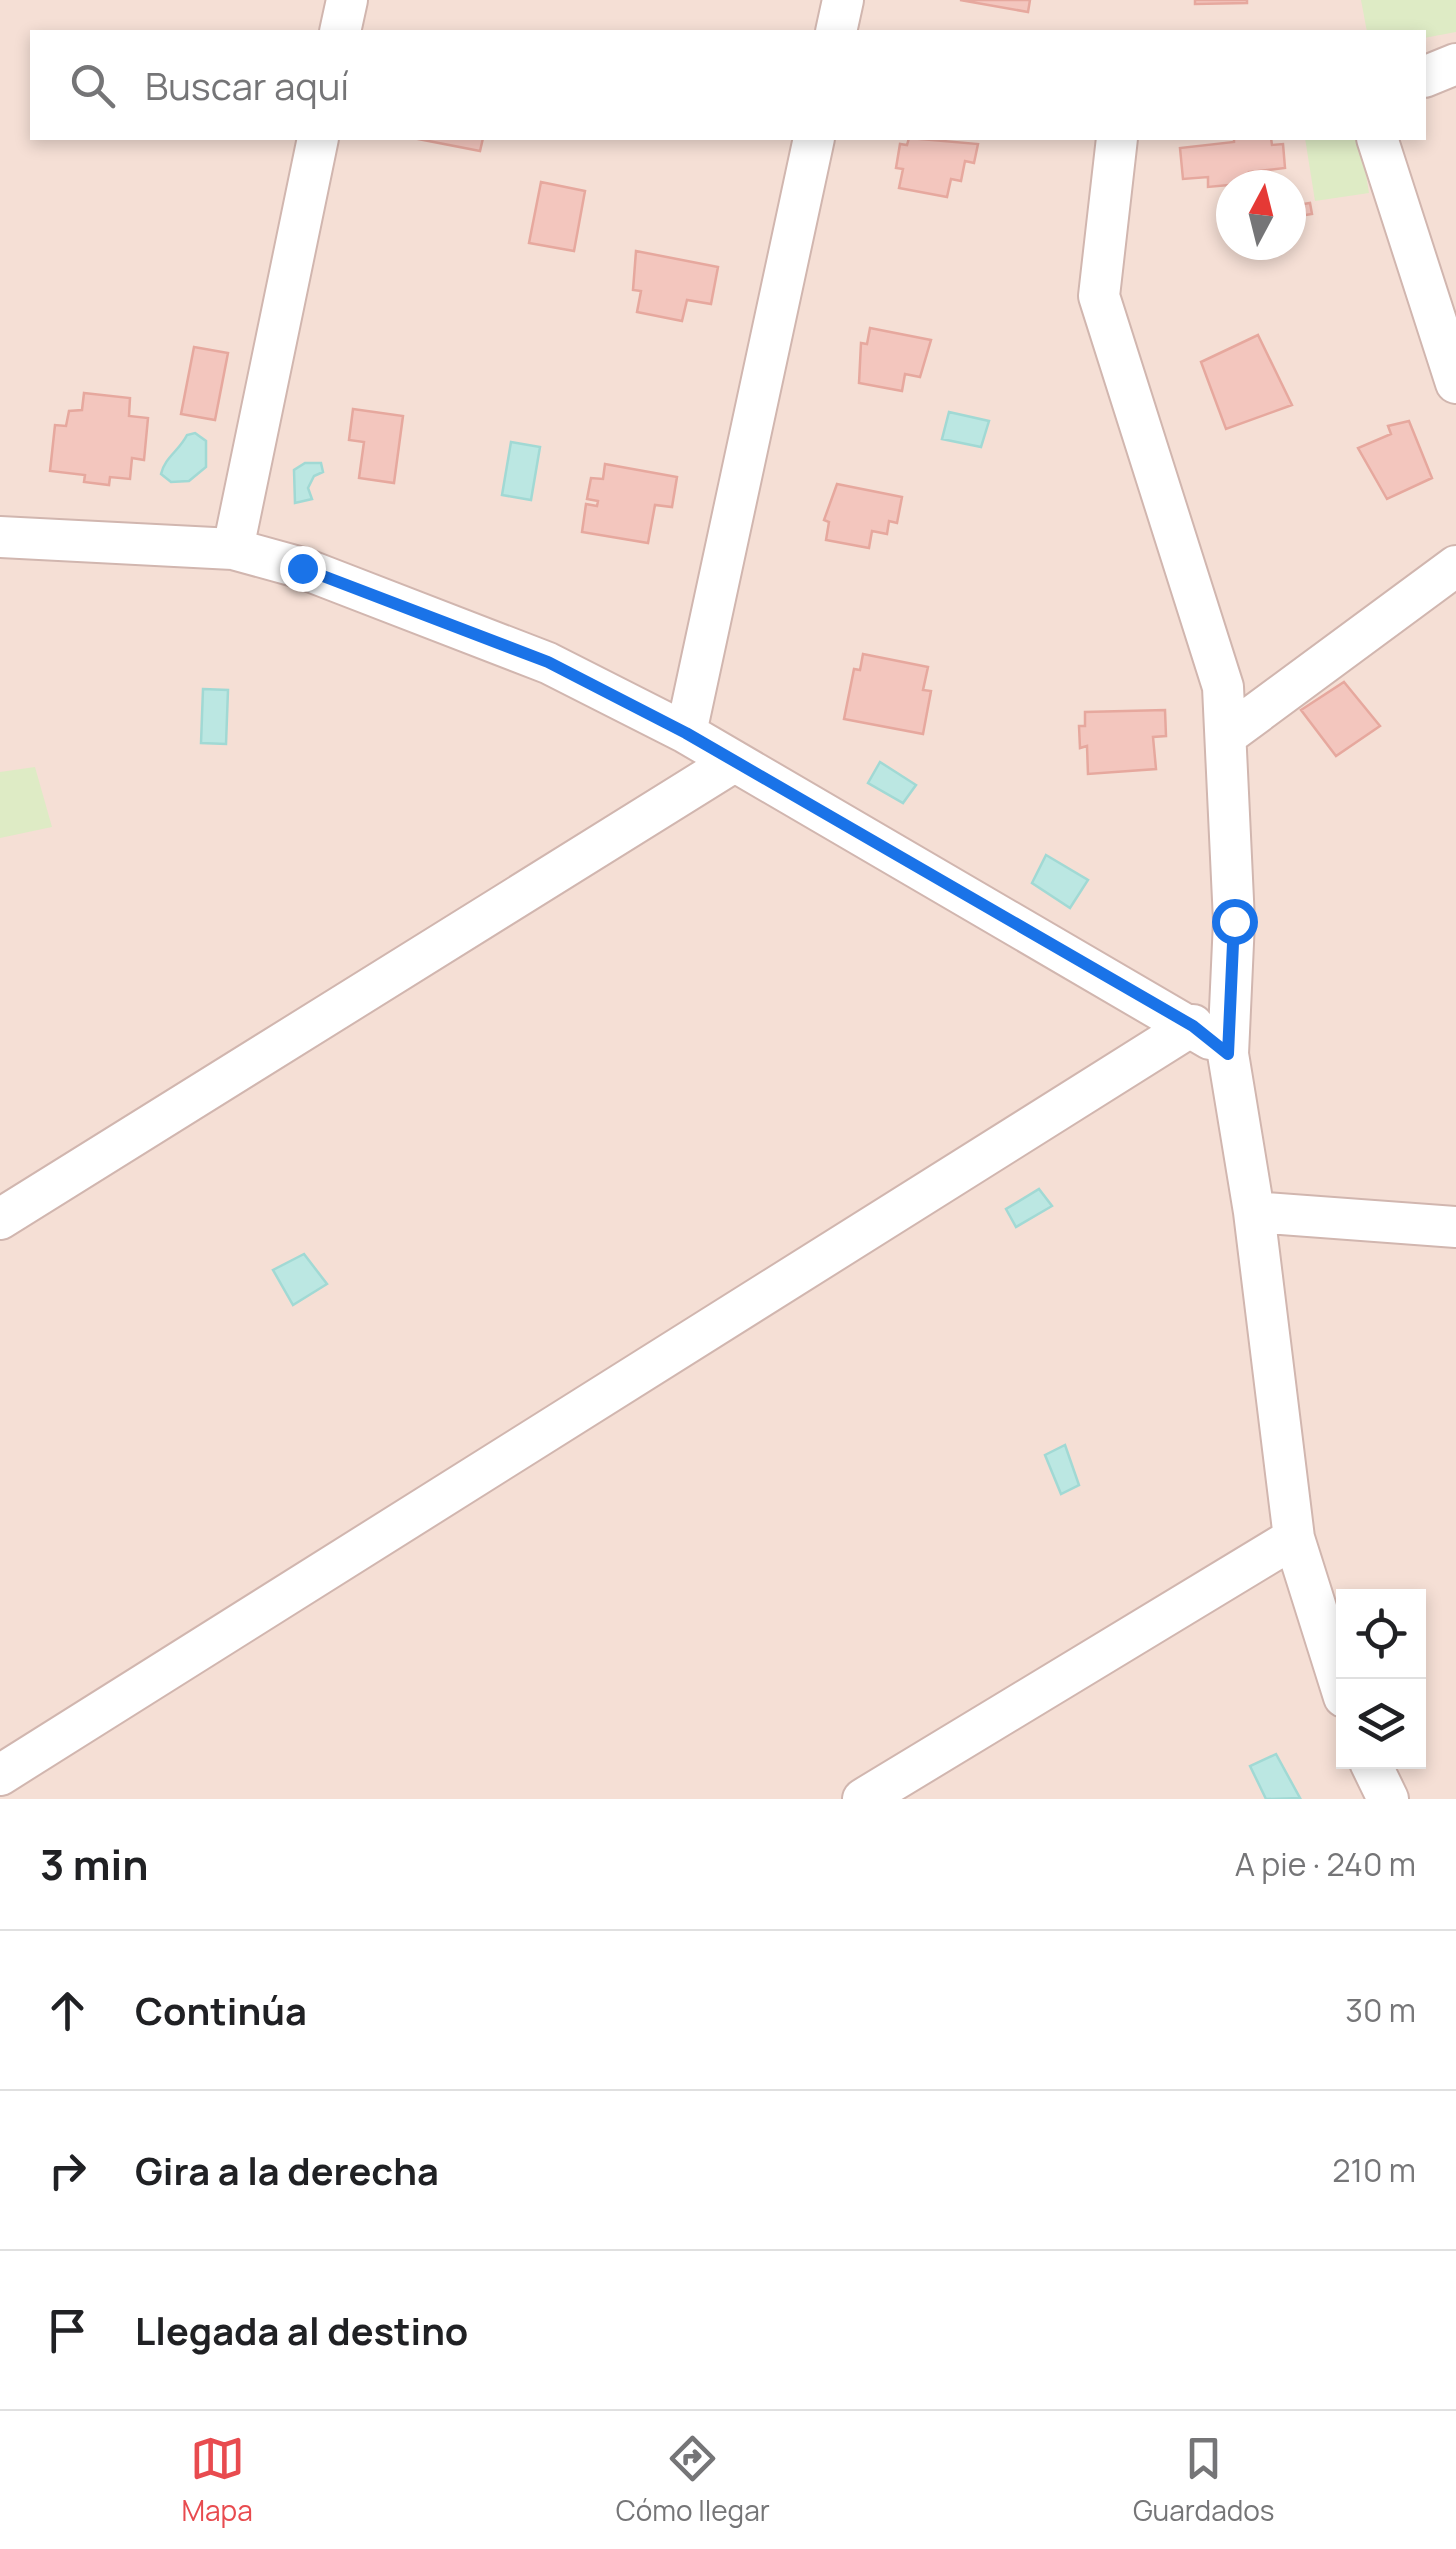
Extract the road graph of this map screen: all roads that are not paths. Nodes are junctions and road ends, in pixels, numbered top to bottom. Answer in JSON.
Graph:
{"nodes":[{"id":1,"x":347,"y":0,"type":"edge"},
{"id":2,"x":843,"y":0,"type":"edge"},
{"id":3,"x":340,"y":30,"type":"edge"},
{"id":4,"x":836,"y":30,"type":"edge"},
{"id":5,"x":1456,"y":64,"type":"edge"},
{"id":6,"x":1426,"y":76,"type":"edge"},
{"id":7,"x":318,"y":140,"type":"edge"},
{"id":8,"x":814,"y":140,"type":"edge"},
{"id":9,"x":1117,"y":140,"type":"edge"},
{"id":10,"x":1378,"y":140,"type":"edge"},
{"id":11,"x":1456,"y":383,"type":"edge"},
{"id":12,"x":0,"y":536,"type":"edge"},
{"id":13,"x":233,"y":549,"type":"junction"},
{"id":14,"x":1456,"y":566,"type":"edge"},
{"id":15,"x":686,"y":733,"type":"junction"},
{"id":16,"x":1227,"y":735,"type":"junction"},
{"id":17,"x":732,"y":762,"type":"junction"},
{"id":18,"x":1193,"y":1026,"type":"junction"},
{"id":19,"x":1228,"y":1054,"type":"junction"},
{"id":20,"x":1254,"y":1212,"type":"junction"},
{"id":21,"x":0,"y":1219,"type":"edge"},
{"id":22,"x":1456,"y":1227,"type":"edge"},
{"id":23,"x":1294,"y":1538,"type":"junction"},
{"id":24,"x":1338,"y":1679,"type":"edge"},
{"id":25,"x":1373,"y":1769,"type":"edge"},
{"id":26,"x":0,"y":1775,"type":"edge"},
{"id":27,"x":864,"y":1799,"type":"edge"},
{"id":28,"x":1388,"y":1799,"type":"edge"}],
"edges":[{"from":1,"to":3,"type":"street"},
{"from":2,"to":4,"type":"street"},
{"from":5,"to":6,"type":"street"},
{"from":7,"to":13,"type":"street"},
{"from":8,"to":15,"type":"street"},
{"from":9,"to":16,"type":"street"},
{"from":10,"to":11,"type":"street"},
{"from":12,"to":13,"type":"street"},
{"from":13,"to":15,"type":"street"},
{"from":14,"to":16,"type":"street"},
{"from":15,"to":17,"type":"street"},
{"from":16,"to":19,"type":"street"},
{"from":17,"to":18,"type":"street"},
{"from":17,"to":21,"type":"street"},
{"from":18,"to":19,"type":"street"},
{"from":18,"to":26,"type":"street"},
{"from":19,"to":20,"type":"street"},
{"from":20,"to":22,"type":"street"},
{"from":20,"to":23,"type":"street"},
{"from":23,"to":24,"type":"street"},
{"from":23,"to":27,"type":"street"},
{"from":25,"to":28,"type":"street"}]}
